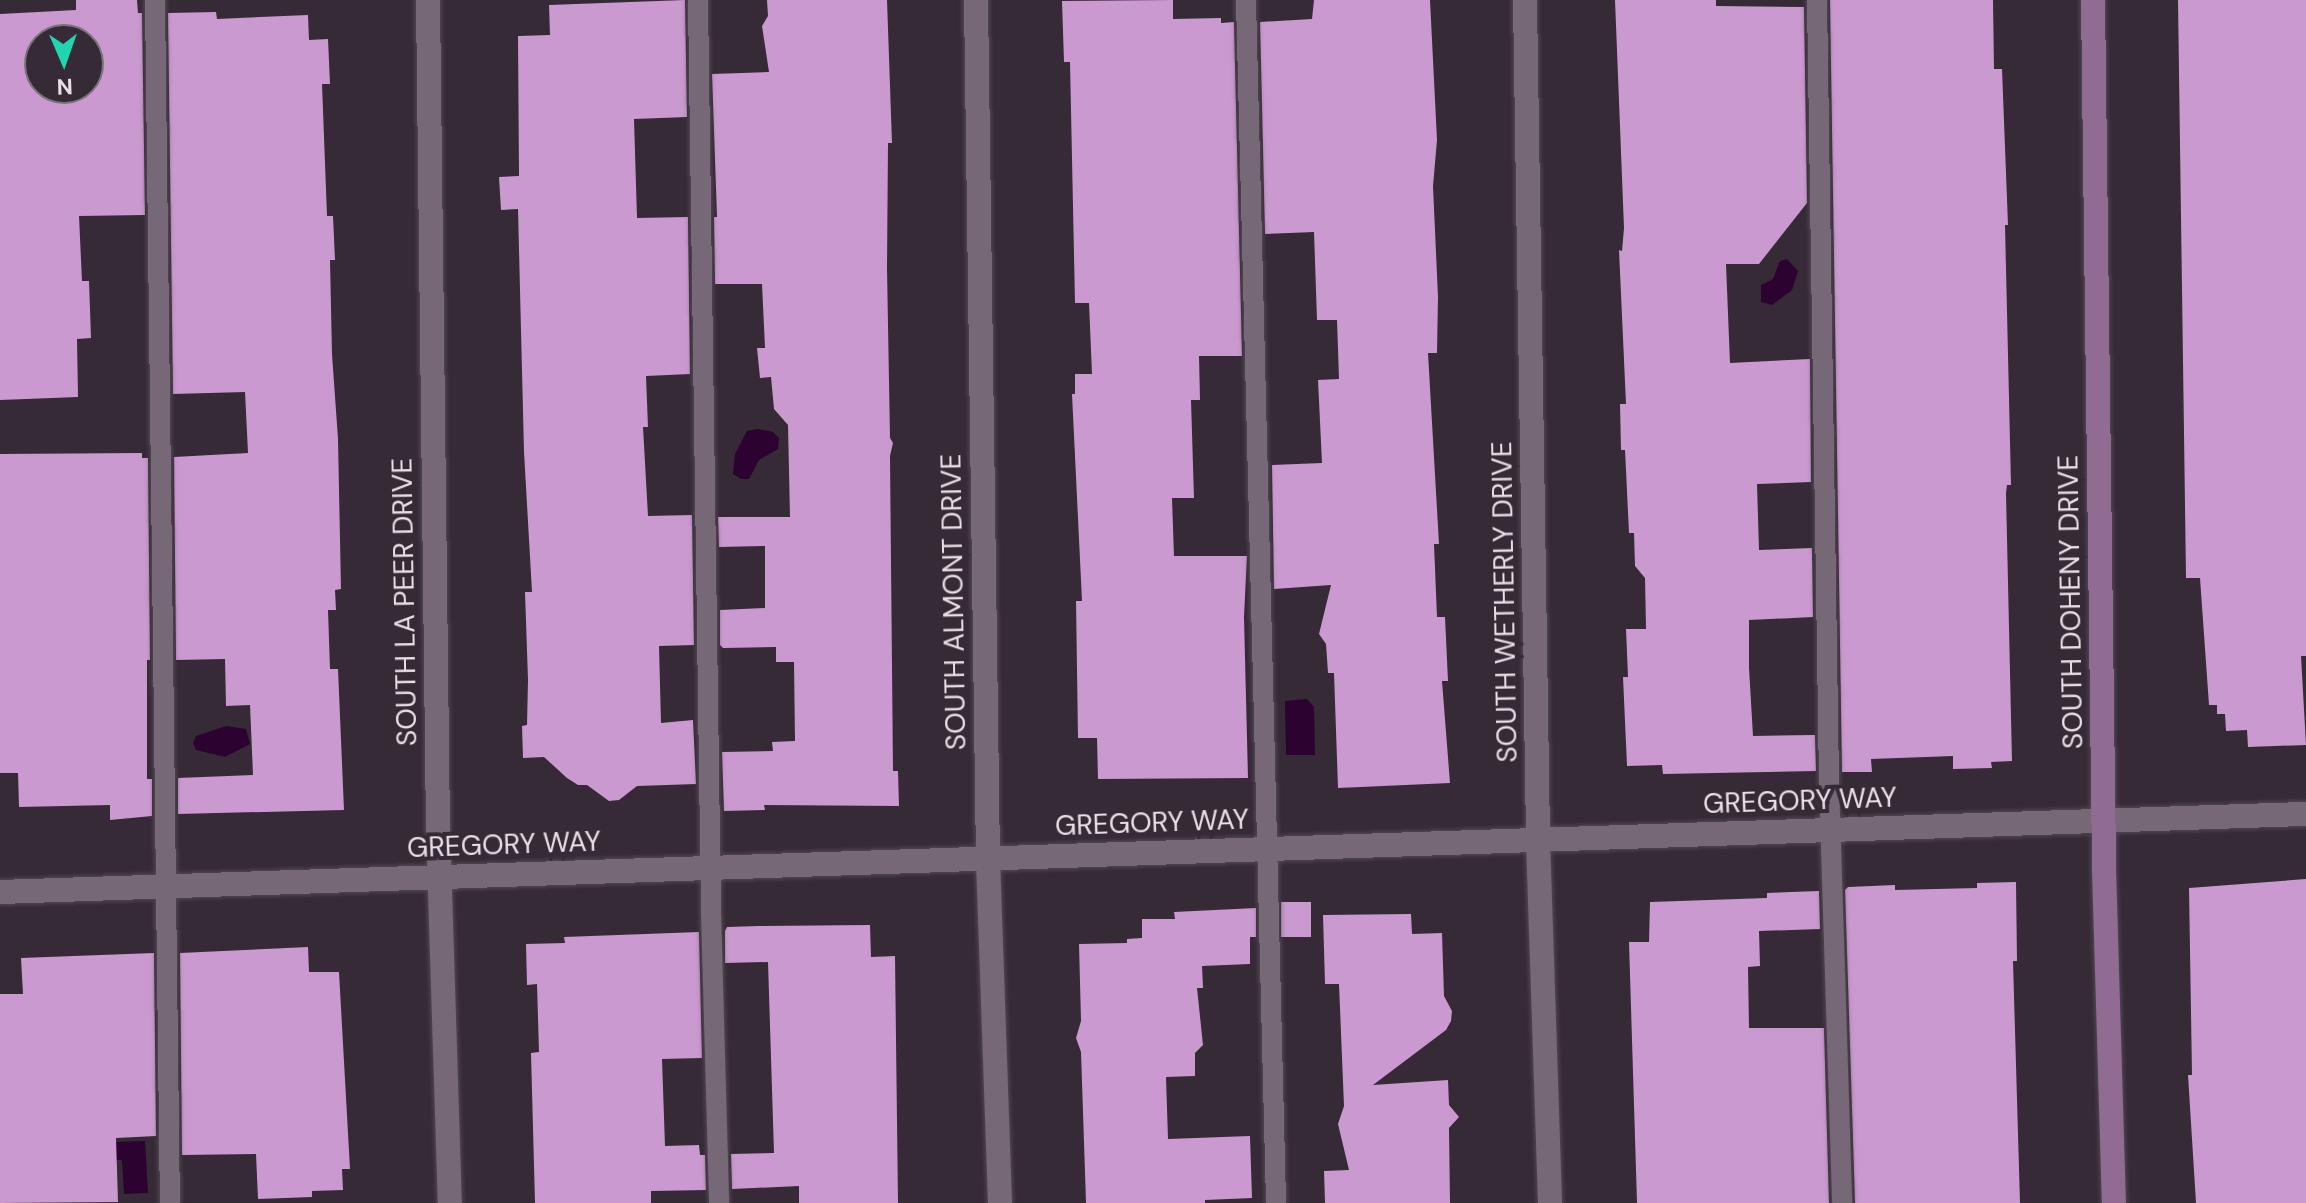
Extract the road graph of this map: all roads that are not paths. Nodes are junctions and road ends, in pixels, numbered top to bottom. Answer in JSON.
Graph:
{"nodes":[{"id":1,"x":155,"y":0,"type":"edge"},
{"id":2,"x":428,"y":0,"type":"edge"},
{"id":3,"x":698,"y":0,"type":"edge"},
{"id":4,"x":976,"y":0,"type":"edge"},
{"id":5,"x":1246,"y":0,"type":"edge"},
{"id":6,"x":1525,"y":0,"type":"edge"},
{"id":7,"x":1817,"y":0,"type":"edge"},
{"id":8,"x":2093,"y":0,"type":"edge"},
{"id":9,"x":2306,"y":814,"type":"edge"},
{"id":10,"x":2103,"y":821,"type":"junction"},
{"id":11,"x":1831,"y":830,"type":"junction"},
{"id":12,"x":1538,"y":840,"type":"junction"},
{"id":13,"x":1264,"y":849,"type":"junction"},
{"id":14,"x":988,"y":859,"type":"junction"},
{"id":15,"x":710,"y":868,"type":"junction"},
{"id":16,"x":439,"y":877,"type":"junction"},
{"id":17,"x":165,"y":886,"type":"junction"},
{"id":18,"x":0,"y":892,"type":"edge"},
{"id":19,"x":170,"y":1203,"type":"edge"},
{"id":20,"x":450,"y":1203,"type":"edge"},
{"id":21,"x":719,"y":1203,"type":"edge"},
{"id":22,"x":1000,"y":1203,"type":"edge"},
{"id":23,"x":1276,"y":1203,"type":"edge"},
{"id":24,"x":1550,"y":1203,"type":"edge"},
{"id":25,"x":1842,"y":1203,"type":"edge"},
{"id":26,"x":2114,"y":1203,"type":"edge"}],
"edges":[{"from":1,"to":17,"type":"lane"},
{"from":2,"to":16,"type":"street","name":"SOUTH LA PEER DRIVE"},
{"from":3,"to":15,"type":"lane"},
{"from":4,"to":14,"type":"street","name":"SOUTH ALMONT DRIVE"},
{"from":5,"to":13,"type":"lane"},
{"from":6,"to":12,"type":"street","name":"SOUTH WETHERLY DRIVE"},
{"from":7,"to":11,"type":"lane"},
{"from":8,"to":10,"type":"street","name":"SOUTH DOHENY DRIVE"},
{"from":9,"to":10,"type":"street","name":"GREGORY WAY"},
{"from":10,"to":11,"type":"street","name":"GREGORY WAY"},
{"from":10,"to":26,"type":"street","name":"SOUTH DOHENY DRIVE"},
{"from":11,"to":12,"type":"street","name":"GREGORY WAY"},
{"from":11,"to":25,"type":"lane"},
{"from":12,"to":13,"type":"street","name":"GREGORY WAY"},
{"from":12,"to":24,"type":"street","name":"SOUTH WETHERLY DRIVE"},
{"from":13,"to":14,"type":"street","name":"GREGORY WAY"},
{"from":13,"to":23,"type":"lane"},
{"from":14,"to":15,"type":"street","name":"GREGORY WAY"},
{"from":14,"to":22,"type":"street","name":"SOUTH ALMONT DRIVE"},
{"from":15,"to":16,"type":"street","name":"GREGORY WAY"},
{"from":15,"to":21,"type":"lane"},
{"from":16,"to":17,"type":"street","name":"GREGORY WAY"},
{"from":16,"to":20,"type":"street","name":"SOUTH LA PEER DRIVE"},
{"from":17,"to":18,"type":"street","name":"GREGORY WAY"},
{"from":17,"to":19,"type":"lane"}]}
